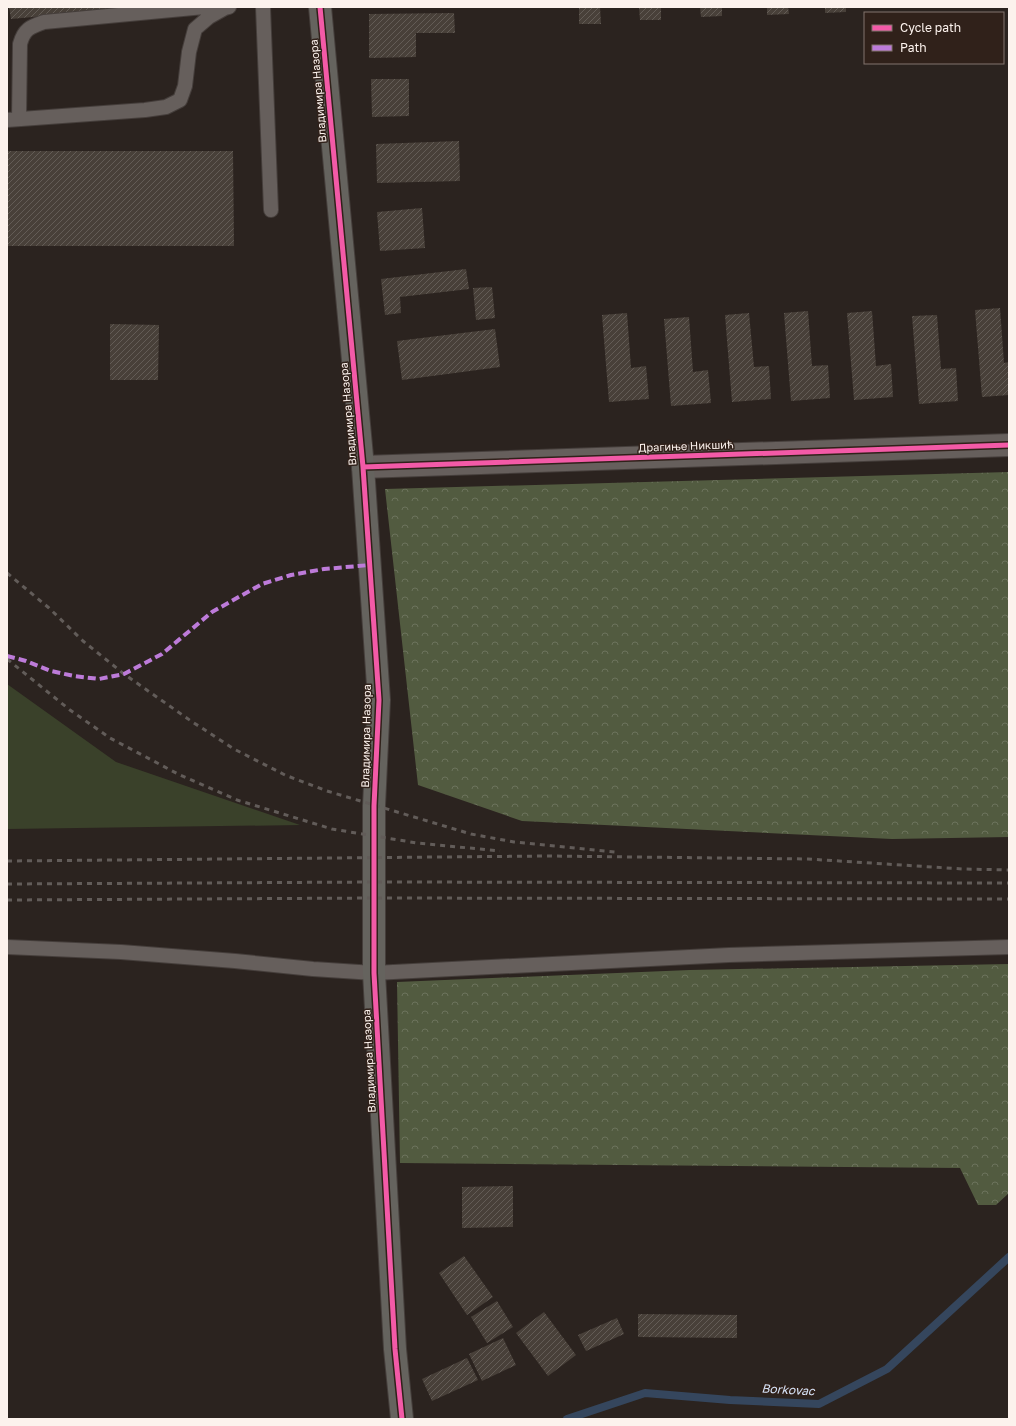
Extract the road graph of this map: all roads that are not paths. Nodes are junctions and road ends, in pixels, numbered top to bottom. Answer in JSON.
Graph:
{"nodes":[{"id":1,"x":204,"y":7,"type":"edge"},
{"id":2,"x":229,"y":7,"type":"edge"},
{"id":3,"x":263,"y":7,"type":"edge"},
{"id":4,"x":320,"y":7,"type":"edge"},
{"id":5,"x":13,"y":119,"type":"edge"},
{"id":6,"x":271,"y":210,"type":"dead end"},
{"id":7,"x":1009,"y":445,"type":"edge"},
{"id":8,"x":363,"y":467,"type":"junction"},
{"id":9,"x":7,"y":947,"type":"edge"},
{"id":10,"x":1009,"y":947,"type":"edge"},
{"id":11,"x":374,"y":973,"type":"junction"},
{"id":12,"x":402,"y":1419,"type":"edge"}],
"edges":[{"from":1,"to":5,"type":"lane"},
{"from":2,"to":5,"type":"lane"},
{"from":3,"to":6,"type":"lane"},
{"from":4,"to":8,"type":"street","name":"Владимира Назора"},
{"from":7,"to":8,"type":"street","name":"Драгиње Никшић"},
{"from":8,"to":11,"type":"street","name":"Владимира Назора"},
{"from":9,"to":11,"type":"lane"},
{"from":10,"to":11,"type":"lane"},
{"from":11,"to":12,"type":"street","name":"Владимира Назора"}]}
